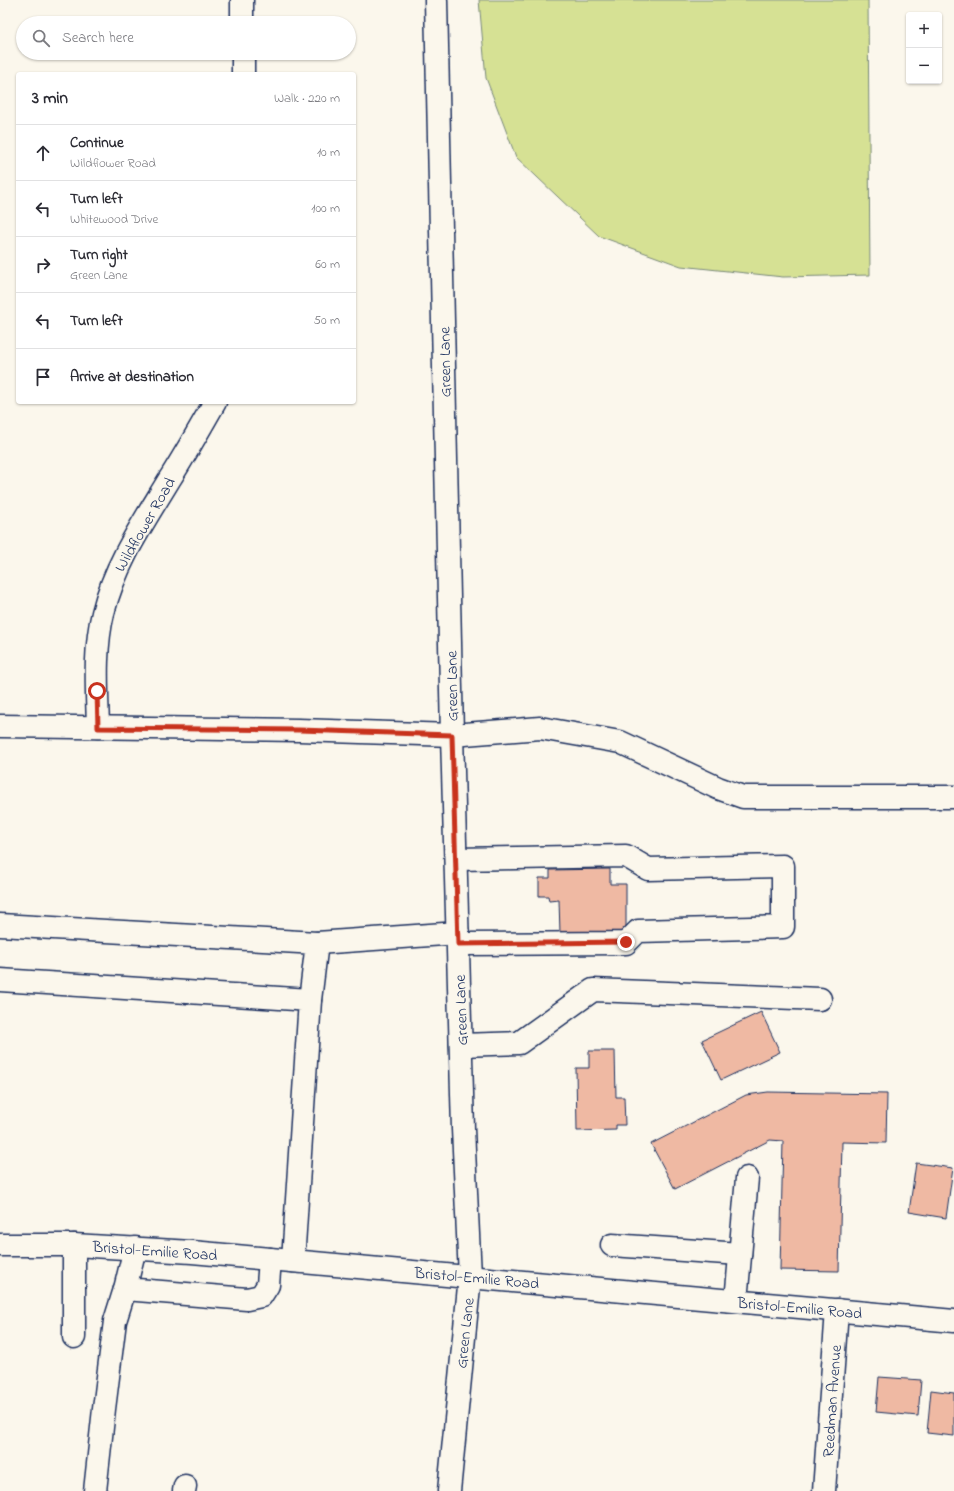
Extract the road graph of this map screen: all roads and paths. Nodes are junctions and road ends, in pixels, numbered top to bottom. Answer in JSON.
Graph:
{"nodes":[{"id":1,"x":242,"y":0,"type":"edge"},
{"id":2,"x":436,"y":0,"type":"edge"},
{"id":3,"x":242,"y":16,"type":"edge"},
{"id":4,"x":243,"y":60,"type":"edge"},
{"id":5,"x":243,"y":72,"type":"edge"},
{"id":6,"x":214,"y":404,"type":"edge"},
{"id":7,"x":0,"y":726,"type":"edge"},
{"id":8,"x":98,"y":728,"type":"junction"},
{"id":9,"x":452,"y":735,"type":"junction"},
{"id":10,"x":954,"y":797,"type":"edge"},
{"id":11,"x":456,"y":859,"type":"junction"},
{"id":12,"x":0,"y":925,"type":"edge"},
{"id":13,"x":458,"y":939,"type":"junction"},
{"id":14,"x":317,"y":943,"type":"junction"},
{"id":15,"x":0,"y":980,"type":"edge"},
{"id":16,"x":820,"y":999,"type":"dead end"},
{"id":17,"x":310,"y":1000,"type":"junction"},
{"id":18,"x":461,"y":1045,"type":"junction"},
{"id":19,"x":747,"y":1178,"type":"dead end"},
{"id":20,"x":612,"y":1244,"type":"dead end"},
{"id":21,"x":0,"y":1245,"type":"edge"},
{"id":22,"x":74,"y":1245,"type":"junction"},
{"id":23,"x":135,"y":1248,"type":"junction"},
{"id":24,"x":740,"y":1254,"type":"junction"},
{"id":25,"x":270,"y":1259,"type":"junction"},
{"id":26,"x":293,"y":1261,"type":"junction"},
{"id":27,"x":470,"y":1276,"type":"junction"},
{"id":28,"x":125,"y":1290,"type":"junction"},
{"id":29,"x":736,"y":1301,"type":"junction"},
{"id":30,"x":837,"y":1310,"type":"junction"},
{"id":31,"x":954,"y":1321,"type":"edge"},
{"id":32,"x":74,"y":1337,"type":"dead end"},
{"id":33,"x":95,"y":1491,"type":"edge"},
{"id":34,"x":449,"y":1491,"type":"edge"},
{"id":35,"x":824,"y":1491,"type":"edge"}],
"edges":[{"from":1,"to":3,"type":"street"},
{"from":2,"to":9,"type":"street","name":"Green Lane"},
{"from":4,"to":5,"type":"street"},
{"from":6,"to":8,"type":"street","name":"Wildflower Road"},
{"from":7,"to":8,"type":"street"},
{"from":8,"to":9,"type":"street"},
{"from":9,"to":10,"type":"street"},
{"from":9,"to":11,"type":"street","name":"Green Lane"},
{"from":11,"to":13,"type":"street","name":"Green Lane"},
{"from":11,"to":13,"type":"street"},
{"from":12,"to":14,"type":"street"},
{"from":13,"to":14,"type":"street"},
{"from":13,"to":18,"type":"street","name":"Green Lane"},
{"from":14,"to":17,"type":"street"},
{"from":15,"to":17,"type":"street"},
{"from":16,"to":18,"type":"street"},
{"from":17,"to":26,"type":"street"},
{"from":18,"to":27,"type":"street","name":"Green Lane"},
{"from":19,"to":24,"type":"street"},
{"from":20,"to":24,"type":"street"},
{"from":21,"to":22,"type":"street","name":"Bristol-Emilie Road"},
{"from":22,"to":23,"type":"street","name":"Bristol-Emilie Road"},
{"from":22,"to":32,"type":"street"},
{"from":23,"to":25,"type":"street","name":"Bristol-Emilie Road"},
{"from":23,"to":28,"type":"street"},
{"from":24,"to":29,"type":"street"},
{"from":25,"to":26,"type":"street","name":"Bristol-Emilie Road"},
{"from":25,"to":28,"type":"street"},
{"from":26,"to":27,"type":"street","name":"Bristol-Emilie Road"},
{"from":27,"to":29,"type":"street","name":"Bristol-Emilie Road"},
{"from":27,"to":34,"type":"street","name":"Green Lane"},
{"from":28,"to":33,"type":"street"},
{"from":29,"to":30,"type":"street","name":"Bristol-Emilie Road"},
{"from":30,"to":31,"type":"street","name":"Bristol-Emilie Road"},
{"from":30,"to":35,"type":"street","name":"Reedman Avenue"}]}
